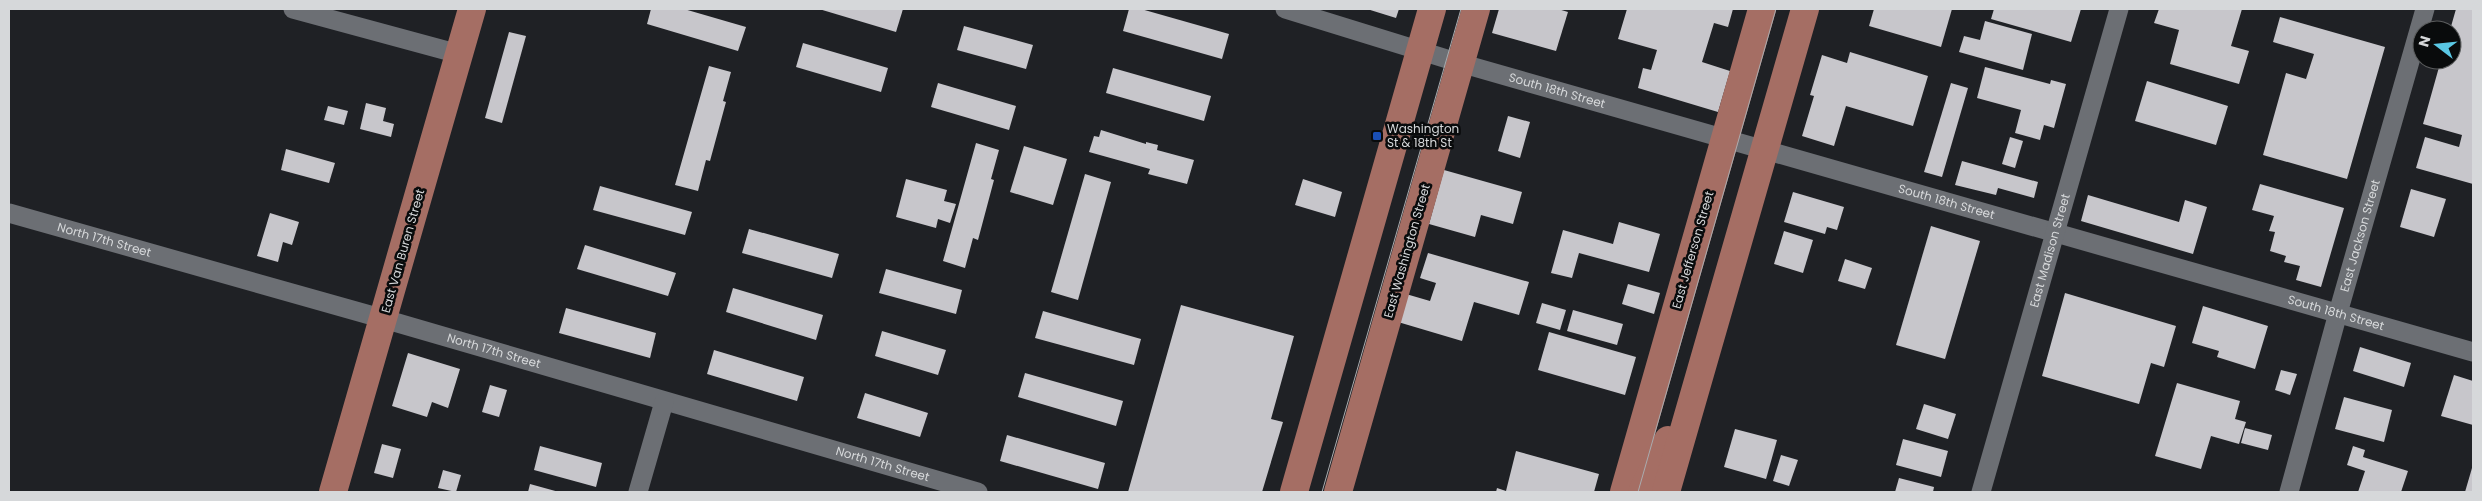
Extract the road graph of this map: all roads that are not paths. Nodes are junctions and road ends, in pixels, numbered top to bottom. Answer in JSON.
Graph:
{"nodes":[{"id":1,"x":293,"y":9,"type":"edge"},
{"id":2,"x":472,"y":9,"type":"edge"},
{"id":3,"x":1286,"y":9,"type":"edge"},
{"id":4,"x":1432,"y":9,"type":"edge"},
{"id":5,"x":1476,"y":9,"type":"edge"},
{"id":6,"x":1762,"y":9,"type":"edge"},
{"id":7,"x":1805,"y":9,"type":"edge"},
{"id":8,"x":2119,"y":9,"type":"edge"},
{"id":9,"x":2425,"y":9,"type":"edge"},
{"id":10,"x":1420,"y":51,"type":"junction"},
{"id":11,"x":459,"y":54,"type":"junction"},
{"id":12,"x":1460,"y":64,"type":"junction"},
{"id":13,"x":1724,"y":138,"type":"junction"},
{"id":14,"x":1766,"y":150,"type":"junction"},
{"id":15,"x":9,"y":213,"type":"edge"},
{"id":16,"x":2055,"y":232,"type":"junction"},
{"id":17,"x":2338,"y":313,"type":"junction"},
{"id":18,"x":384,"y":319,"type":"junction"},
{"id":19,"x":2473,"y":352,"type":"edge"},
{"id":20,"x":1699,"y":378,"type":"junction"},
{"id":21,"x":664,"y":402,"type":"junction"},
{"id":22,"x":952,"y":489,"type":"edge"},
{"id":23,"x":333,"y":492,"type":"edge"},
{"id":24,"x":638,"y":492,"type":"edge"},
{"id":25,"x":978,"y":492,"type":"edge"},
{"id":26,"x":1294,"y":492,"type":"edge"},
{"id":27,"x":1338,"y":492,"type":"edge"},
{"id":28,"x":1624,"y":492,"type":"edge"},
{"id":29,"x":1642,"y":492,"type":"edge"},
{"id":30,"x":1666,"y":492,"type":"edge"},
{"id":31,"x":1981,"y":492,"type":"edge"},
{"id":32,"x":2289,"y":492,"type":"edge"}],
"edges":[{"from":1,"to":11,"type":"street"},
{"from":2,"to":11,"type":"main road","name":"East Van Buren Street"},
{"from":3,"to":10,"type":"street","name":"South 18th Street"},
{"from":4,"to":10,"type":"main road"},
{"from":5,"to":12,"type":"main road","name":"East Washington Street"},
{"from":6,"to":13,"type":"main road","name":"East Jefferson Street"},
{"from":7,"to":14,"type":"main road"},
{"from":8,"to":16,"type":"street","name":"East Madison Street"},
{"from":9,"to":17,"type":"street","name":"East Jackson Street"},
{"from":10,"to":12,"type":"street","name":"South 18th Street"},
{"from":10,"to":26,"type":"main road"},
{"from":11,"to":18,"type":"main road","name":"East Van Buren Street"},
{"from":12,"to":13,"type":"street","name":"South 18th Street"},
{"from":12,"to":27,"type":"main road","name":"East Washington Street"},
{"from":13,"to":14,"type":"street","name":"South 18th Street"},
{"from":13,"to":28,"type":"main road","name":"East Jefferson Street"},
{"from":14,"to":16,"type":"street","name":"South 18th Street"},
{"from":14,"to":20,"type":"main road"},
{"from":15,"to":18,"type":"street","name":"North 17th Street"},
{"from":16,"to":17,"type":"street","name":"South 18th Street"},
{"from":16,"to":31,"type":"street","name":"East Madison Street"},
{"from":17,"to":19,"type":"street","name":"South 18th Street"},
{"from":17,"to":32,"type":"street","name":"East Jackson Street"},
{"from":18,"to":21,"type":"street","name":"North 17th Street"},
{"from":18,"to":23,"type":"main road","name":"East Van Buren Street"},
{"from":20,"to":29,"type":"main road"},
{"from":20,"to":30,"type":"main road"},
{"from":21,"to":22,"type":"street","name":"North 17th Street"},
{"from":21,"to":24,"type":"street"},
{"from":22,"to":25,"type":"street","name":"North 17th Street"}]}
